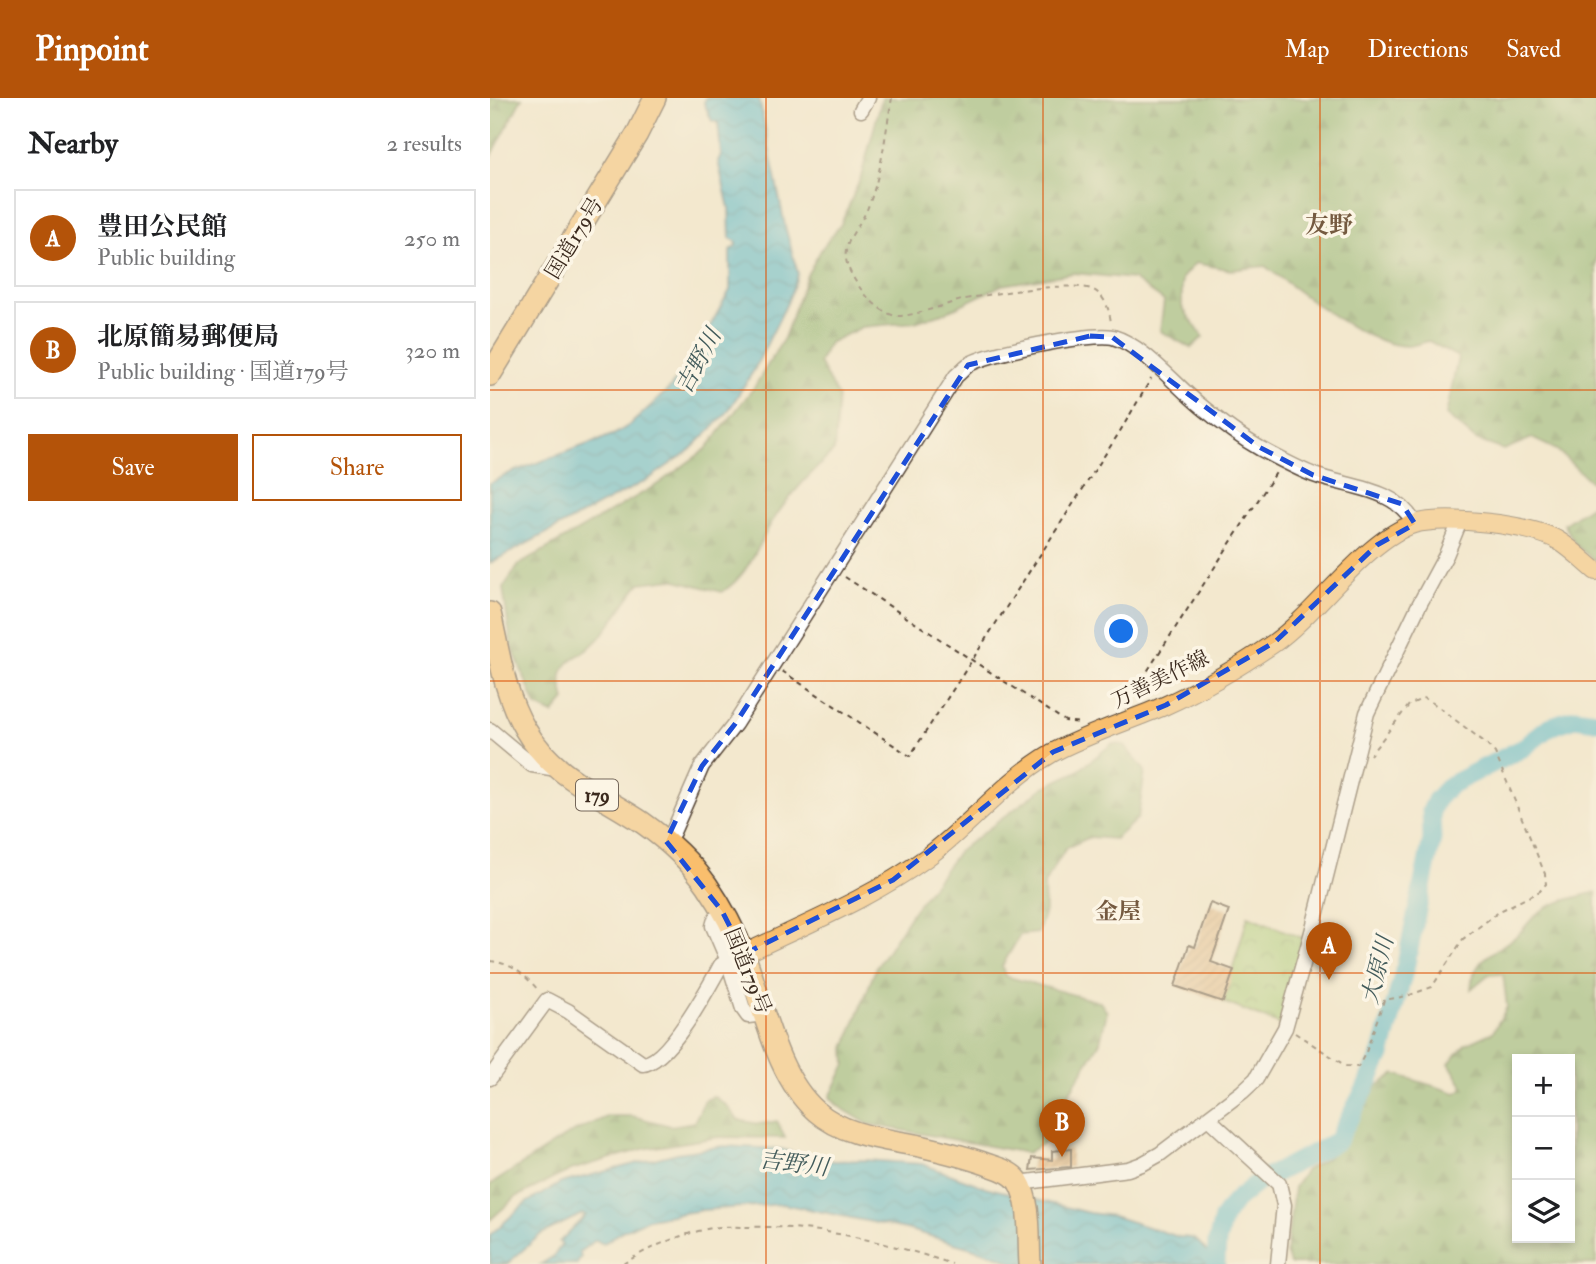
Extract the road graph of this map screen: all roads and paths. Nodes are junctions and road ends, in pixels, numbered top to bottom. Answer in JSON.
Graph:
{"nodes":[{"id":1,"x":654,"y":98,"type":"edge"},
{"id":2,"x":892,"y":98,"type":"edge"},
{"id":3,"x":1112,"y":337,"type":"junction"},
{"id":4,"x":1157,"y":366,"type":"junction"},
{"id":5,"x":490,"y":375,"type":"edge"},
{"id":6,"x":1282,"y":459,"type":"junction"},
{"id":7,"x":1460,"y":521,"type":"junction"},
{"id":8,"x":1415,"y":524,"type":"junction"},
{"id":9,"x":832,"y":569,"type":"junction"},
{"id":10,"x":1596,"y":571,"type":"edge"},
{"id":11,"x":490,"y":613,"type":"edge"},
{"id":12,"x":972,"y":661,"type":"junction"},
{"id":13,"x":772,"y":665,"type":"junction"},
{"id":14,"x":1125,"y":705,"type":"dead end"},
{"id":15,"x":1090,"y":722,"type":"dead end"},
{"id":16,"x":490,"y":730,"type":"edge"},
{"id":17,"x":557,"y":769,"type":"junction"},
{"id":18,"x":1354,"y":769,"type":"junction"},
{"id":19,"x":666,"y":841,"type":"junction"},
{"id":20,"x":736,"y":957,"type":"junction"},
{"id":21,"x":490,"y":961,"type":"edge"},
{"id":22,"x":547,"y":1000,"type":"junction"},
{"id":23,"x":1285,"y":1028,"type":"junction"},
{"id":24,"x":490,"y":1077,"type":"edge"},
{"id":25,"x":1209,"y":1119,"type":"junction"},
{"id":26,"x":1021,"y":1187,"type":"junction"},
{"id":27,"x":623,"y":1264,"type":"edge"},
{"id":28,"x":952,"y":1264,"type":"edge"},
{"id":29,"x":1030,"y":1264,"type":"edge"},
{"id":30,"x":1278,"y":1264,"type":"edge"}],
"edges":[{"from":1,"to":5,"type":"highway","name":"国道179号"},
{"from":2,"to":3,"type":"path"},
{"from":3,"to":4,"type":"street"},
{"from":3,"to":9,"type":"street"},
{"from":4,"to":6,"type":"street"},
{"from":4,"to":12,"type":"path"},
{"from":6,"to":8,"type":"street"},
{"from":6,"to":14,"type":"path"},
{"from":7,"to":8,"type":"main road","name":"万善美作線"},
{"from":7,"to":10,"type":"main road","name":"万善美作線"},
{"from":7,"to":18,"type":"street"},
{"from":8,"to":20,"type":"main road","name":"万善美作線"},
{"from":9,"to":12,"type":"path"},
{"from":9,"to":13,"type":"street"},
{"from":11,"to":17,"type":"highway","name":"国道179号","number":"179"},
{"from":12,"to":13,"type":"path"},
{"from":12,"to":15,"type":"path"},
{"from":13,"to":19,"type":"street"},
{"from":16,"to":17,"type":"street"},
{"from":17,"to":19,"type":"highway","name":"国道179号","number":"179"},
{"from":18,"to":23,"type":"street"},
{"from":18,"to":23,"type":"path"},
{"from":19,"to":20,"type":"highway","name":"国道179号","number":"179"},
{"from":20,"to":22,"type":"street"},
{"from":20,"to":26,"type":"highway","name":"国道179号","number":"179"},
{"from":21,"to":22,"type":"path"},
{"from":22,"to":24,"type":"street"},
{"from":23,"to":25,"type":"street"},
{"from":25,"to":26,"type":"street"},
{"from":25,"to":30,"type":"street"},
{"from":26,"to":29,"type":"highway"},
{"from":27,"to":28,"type":"path"}]}
